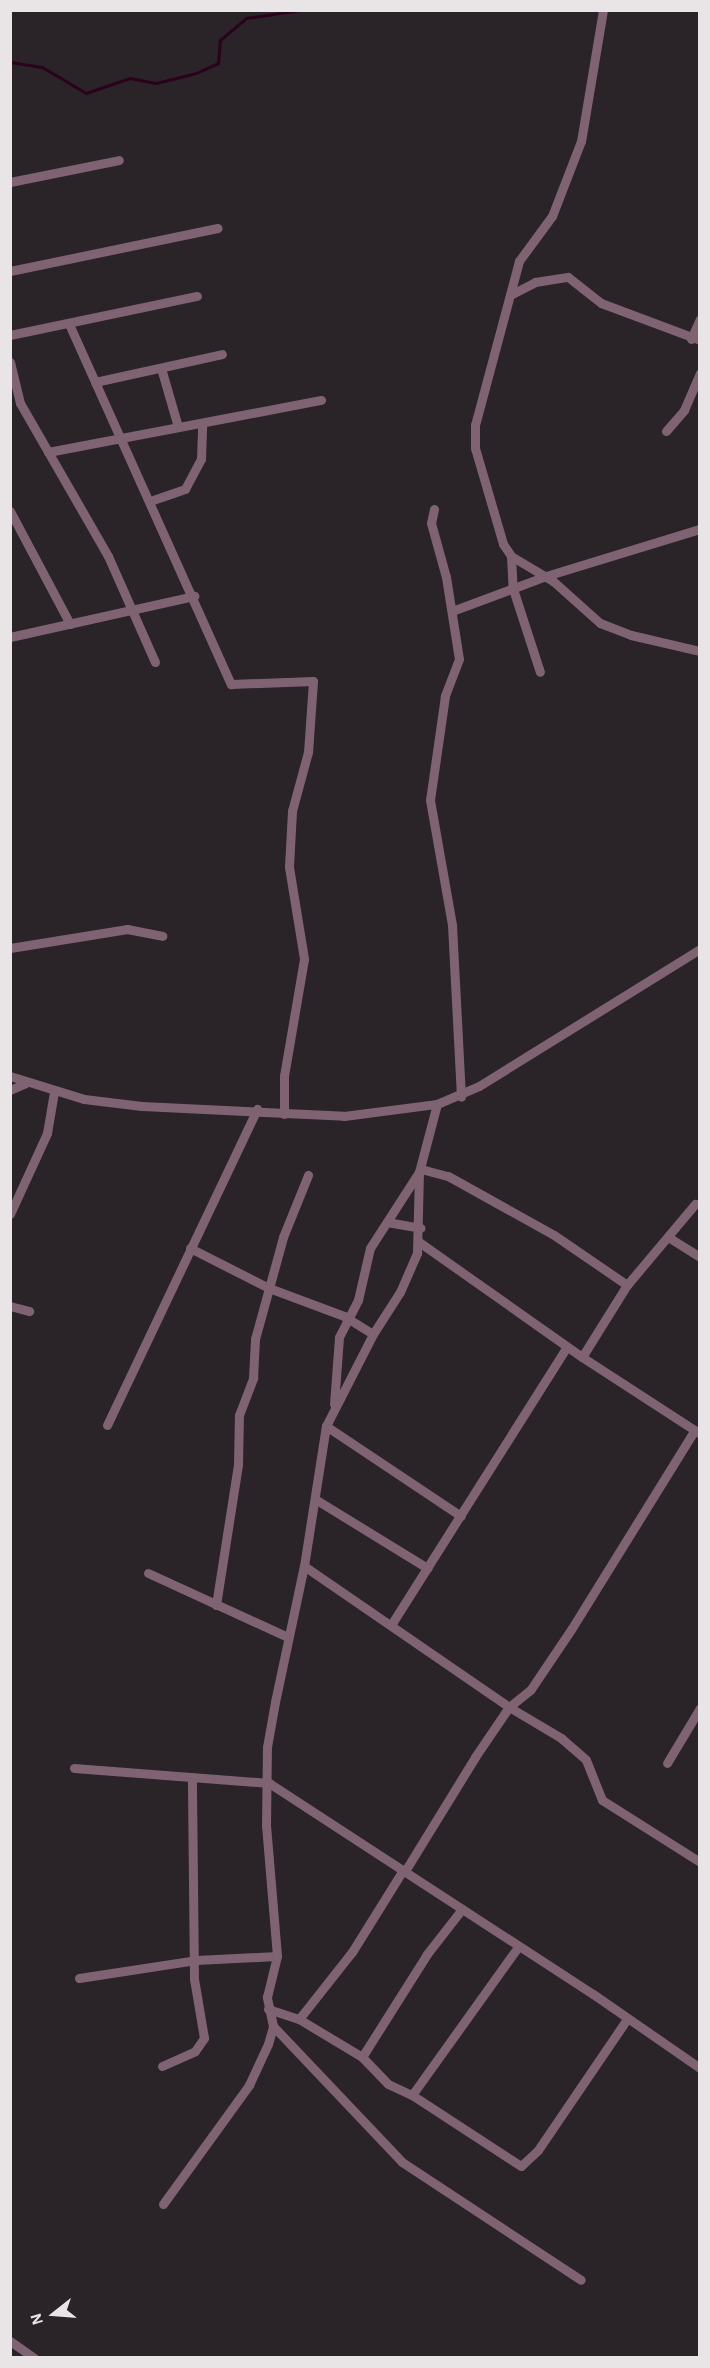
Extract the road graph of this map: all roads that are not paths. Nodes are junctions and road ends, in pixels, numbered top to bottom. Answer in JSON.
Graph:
{"nodes":[{"id":1,"x":603,"y":10,"type":"edge"},
{"id":2,"x":119,"y":160,"type":"dead end"},
{"id":3,"x":10,"y":182,"type":"edge"},
{"id":4,"x":218,"y":228,"type":"dead end"},
{"id":5,"x":10,"y":271,"type":"edge"},
{"id":6,"x":510,"y":295,"type":"junction"},
{"id":7,"x":197,"y":296,"type":"dead end"},
{"id":8,"x":699,"y":320,"type":"edge"},
{"id":9,"x":69,"y":324,"type":"junction"},
{"id":10,"x":10,"y":335,"type":"edge"},
{"id":11,"x":695,"y":340,"type":"edge"},
{"id":12,"x":222,"y":354,"type":"dead end"},
{"id":13,"x":10,"y":362,"type":"edge"},
{"id":14,"x":161,"y":368,"type":"junction"},
{"id":15,"x":699,"y":373,"type":"edge"},
{"id":16,"x":95,"y":382,"type":"junction"},
{"id":17,"x":321,"y":400,"type":"dead end"},
{"id":18,"x":202,"y":423,"type":"junction"},
{"id":19,"x":178,"y":427,"type":"junction"},
{"id":20,"x":666,"y":431,"type":"dead end"},
{"id":21,"x":120,"y":439,"type":"junction"},
{"id":22,"x":48,"y":452,"type":"junction"},
{"id":23,"x":150,"y":501,"type":"junction"},
{"id":24,"x":434,"y":509,"type":"dead end"},
{"id":25,"x":10,"y":511,"type":"edge"},
{"id":26,"x":699,"y":529,"type":"edge"},
{"id":27,"x":511,"y":556,"type":"junction"},
{"id":28,"x":546,"y":576,"type":"junction"},
{"id":29,"x":513,"y":590,"type":"junction"},
{"id":30,"x":194,"y":596,"type":"junction"},
{"id":31,"x":132,"y":610,"type":"junction"},
{"id":32,"x":452,"y":611,"type":"junction"},
{"id":33,"x":70,"y":624,"type":"junction"},
{"id":34,"x":10,"y":637,"type":"edge"},
{"id":35,"x":699,"y":651,"type":"edge"},
{"id":36,"x":155,"y":662,"type":"dead end"},
{"id":37,"x":540,"y":672,"type":"dead end"},
{"id":38,"x":162,"y":936,"type":"dead end"},
{"id":39,"x":10,"y":948,"type":"edge"},
{"id":40,"x":699,"y":948,"type":"edge"},
{"id":41,"x":10,"y":1076,"type":"edge"},
{"id":42,"x":26,"y":1083,"type":"junction"},
{"id":43,"x":10,"y":1090,"type":"edge"},
{"id":44,"x":54,"y":1092,"type":"junction"},
{"id":45,"x":461,"y":1096,"type":"junction"},
{"id":46,"x":437,"y":1104,"type":"junction"},
{"id":47,"x":257,"y":1109,"type":"junction"},
{"id":48,"x":284,"y":1114,"type":"junction"},
{"id":49,"x":420,"y":1170,"type":"junction"},
{"id":50,"x":308,"y":1175,"type":"dead end"},
{"id":51,"x":695,"y":1204,"type":"dead end"},
{"id":52,"x":10,"y":1214,"type":"edge"},
{"id":53,"x":387,"y":1222,"type":"junction"},
{"id":54,"x":420,"y":1228,"type":"junction"},
{"id":55,"x":668,"y":1237,"type":"junction"},
{"id":56,"x":419,"y":1242,"type":"junction"},
{"id":57,"x":190,"y":1248,"type":"junction"},
{"id":58,"x":699,"y":1257,"type":"edge"},
{"id":59,"x":627,"y":1285,"type":"junction"},
{"id":60,"x":269,"y":1288,"type":"junction"},
{"id":61,"x":10,"y":1306,"type":"edge"},
{"id":62,"x":29,"y":1311,"type":"dead end"},
{"id":63,"x":351,"y":1320,"type":"junction"},
{"id":64,"x":373,"y":1334,"type":"junction"},
{"id":65,"x":567,"y":1347,"type":"junction"},
{"id":66,"x":582,"y":1357,"type":"junction"},
{"id":67,"x":334,"y":1406,"type":"junction"},
{"id":68,"x":107,"y":1425,"type":"dead end"},
{"id":69,"x":326,"y":1426,"type":"junction"},
{"id":70,"x":697,"y":1432,"type":"edge"},
{"id":71,"x":315,"y":1499,"type":"junction"},
{"id":72,"x":461,"y":1516,"type":"junction"},
{"id":73,"x":304,"y":1566,"type":"junction"},
{"id":74,"x":427,"y":1568,"type":"junction"},
{"id":75,"x":148,"y":1573,"type":"dead end"},
{"id":76,"x":216,"y":1605,"type":"junction"},
{"id":77,"x":391,"y":1625,"type":"junction"},
{"id":78,"x":288,"y":1637,"type":"junction"},
{"id":79,"x":509,"y":1707,"type":"junction"},
{"id":80,"x":699,"y":1708,"type":"edge"},
{"id":81,"x":667,"y":1764,"type":"dead end"},
{"id":82,"x":74,"y":1768,"type":"dead end"},
{"id":83,"x":192,"y":1777,"type":"junction"},
{"id":84,"x":269,"y":1783,"type":"junction"},
{"id":85,"x":699,"y":1862,"type":"edge"},
{"id":86,"x":404,"y":1871,"type":"junction"},
{"id":87,"x":462,"y":1909,"type":"junction"},
{"id":88,"x":518,"y":1947,"type":"junction"},
{"id":89,"x":277,"y":1956,"type":"junction"},
{"id":90,"x":196,"y":1960,"type":"junction"},
{"id":91,"x":79,"y":1978,"type":"dead end"},
{"id":92,"x":268,"y":2009,"type":"junction"},
{"id":93,"x":299,"y":2019,"type":"junction"},
{"id":94,"x":627,"y":2019,"type":"junction"},
{"id":95,"x":273,"y":2026,"type":"junction"},
{"id":96,"x":363,"y":2057,"type":"junction"},
{"id":97,"x":162,"y":2066,"type":"dead end"},
{"id":98,"x":699,"y":2068,"type":"edge"},
{"id":99,"x":412,"y":2095,"type":"junction"},
{"id":100,"x":163,"y":2204,"type":"dead end"},
{"id":101,"x":581,"y":2280,"type":"dead end"},
{"id":102,"x":10,"y":2341,"type":"edge"},
{"id":103,"x":34,"y":2358,"type":"edge"}],
"edges":[{"from":1,"to":6,"type":"street"},
{"from":2,"to":3,"type":"street"},
{"from":4,"to":5,"type":"street"},
{"from":6,"to":11,"type":"street"},
{"from":6,"to":27,"type":"street"},
{"from":7,"to":9,"type":"street"},
{"from":8,"to":11,"type":"street"},
{"from":9,"to":10,"type":"street"},
{"from":9,"to":16,"type":"street"},
{"from":12,"to":14,"type":"street"},
{"from":13,"to":22,"type":"street"},
{"from":14,"to":16,"type":"street"},
{"from":14,"to":19,"type":"street"},
{"from":15,"to":20,"type":"street"},
{"from":16,"to":21,"type":"street"},
{"from":17,"to":18,"type":"street"},
{"from":18,"to":19,"type":"street"},
{"from":18,"to":23,"type":"street"},
{"from":19,"to":21,"type":"street"},
{"from":21,"to":22,"type":"street"},
{"from":21,"to":23,"type":"street"},
{"from":22,"to":31,"type":"street"},
{"from":23,"to":30,"type":"street"},
{"from":24,"to":32,"type":"street"},
{"from":25,"to":33,"type":"street"},
{"from":26,"to":28,"type":"street"},
{"from":27,"to":28,"type":"street"},
{"from":27,"to":29,"type":"street"},
{"from":28,"to":29,"type":"street"},
{"from":28,"to":35,"type":"street"},
{"from":29,"to":32,"type":"street"},
{"from":29,"to":37,"type":"street"},
{"from":30,"to":31,"type":"street"},
{"from":30,"to":48,"type":"street"},
{"from":31,"to":33,"type":"street"},
{"from":31,"to":36,"type":"street"},
{"from":32,"to":45,"type":"street"},
{"from":33,"to":34,"type":"street"},
{"from":38,"to":39,"type":"street"},
{"from":40,"to":45,"type":"street"},
{"from":41,"to":42,"type":"street"},
{"from":42,"to":43,"type":"street"},
{"from":42,"to":44,"type":"street"},
{"from":44,"to":47,"type":"street"},
{"from":44,"to":52,"type":"street"},
{"from":45,"to":46,"type":"street"},
{"from":46,"to":48,"type":"street"},
{"from":46,"to":49,"type":"street"},
{"from":47,"to":48,"type":"street"},
{"from":47,"to":57,"type":"street"},
{"from":49,"to":53,"type":"street"},
{"from":49,"to":54,"type":"street"},
{"from":49,"to":59,"type":"street"},
{"from":50,"to":60,"type":"street"},
{"from":51,"to":55,"type":"street"},
{"from":53,"to":54,"type":"street"},
{"from":53,"to":63,"type":"street"},
{"from":54,"to":56,"type":"street"},
{"from":55,"to":58,"type":"street"},
{"from":55,"to":59,"type":"street"},
{"from":56,"to":64,"type":"street"},
{"from":56,"to":65,"type":"street"},
{"from":57,"to":60,"type":"street"},
{"from":57,"to":68,"type":"street"},
{"from":59,"to":66,"type":"street"},
{"from":60,"to":63,"type":"street"},
{"from":60,"to":76,"type":"street"},
{"from":61,"to":62,"type":"street"},
{"from":63,"to":64,"type":"street"},
{"from":63,"to":67,"type":"street"},
{"from":64,"to":67,"type":"street"},
{"from":65,"to":66,"type":"street"},
{"from":65,"to":72,"type":"street"},
{"from":66,"to":70,"type":"street"},
{"from":67,"to":69,"type":"street"},
{"from":69,"to":71,"type":"street"},
{"from":69,"to":72,"type":"street"},
{"from":70,"to":79,"type":"street"},
{"from":71,"to":73,"type":"street"},
{"from":71,"to":74,"type":"street"},
{"from":72,"to":74,"type":"street"},
{"from":73,"to":77,"type":"street"},
{"from":73,"to":78,"type":"street"},
{"from":74,"to":77,"type":"street"},
{"from":75,"to":76,"type":"street"},
{"from":76,"to":78,"type":"street"},
{"from":77,"to":79,"type":"street"},
{"from":78,"to":84,"type":"street"},
{"from":79,"to":85,"type":"street"},
{"from":79,"to":86,"type":"street"},
{"from":80,"to":81,"type":"street"},
{"from":82,"to":83,"type":"street"},
{"from":83,"to":84,"type":"street"},
{"from":83,"to":90,"type":"street"},
{"from":84,"to":86,"type":"street"},
{"from":84,"to":89,"type":"street"},
{"from":86,"to":87,"type":"street"},
{"from":86,"to":93,"type":"street"},
{"from":87,"to":88,"type":"street"},
{"from":87,"to":96,"type":"street"},
{"from":88,"to":94,"type":"street"},
{"from":88,"to":99,"type":"street"},
{"from":89,"to":90,"type":"street"},
{"from":89,"to":92,"type":"street"},
{"from":90,"to":91,"type":"street"},
{"from":90,"to":97,"type":"street"},
{"from":92,"to":93,"type":"street"},
{"from":92,"to":95,"type":"street"},
{"from":93,"to":96,"type":"street"},
{"from":94,"to":98,"type":"street"},
{"from":94,"to":99,"type":"street"},
{"from":95,"to":100,"type":"street"},
{"from":95,"to":101,"type":"street"},
{"from":96,"to":99,"type":"street"},
{"from":102,"to":103,"type":"street"}]}
